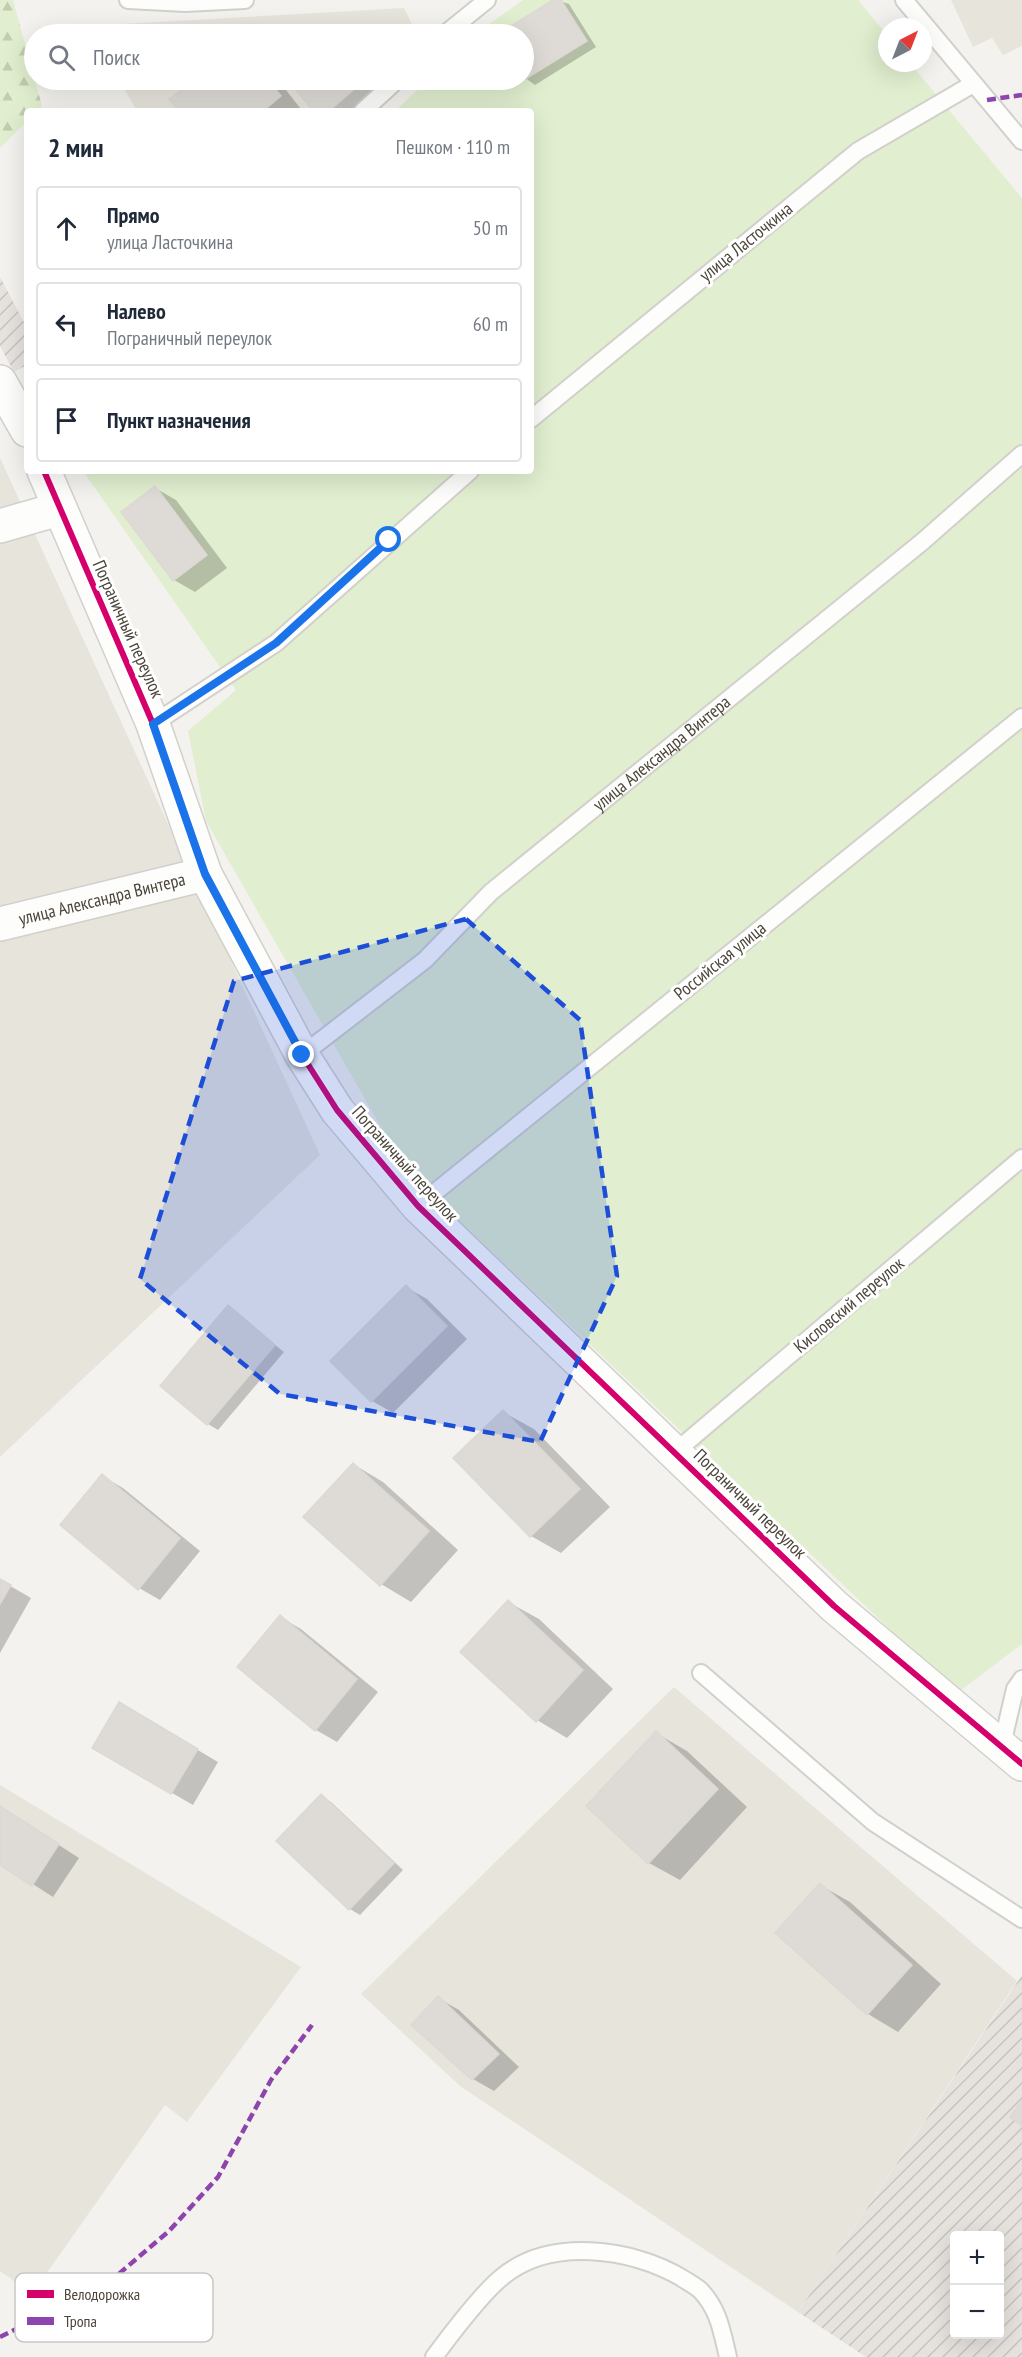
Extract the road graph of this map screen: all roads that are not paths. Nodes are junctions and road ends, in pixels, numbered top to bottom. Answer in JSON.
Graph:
{"nodes":[{"id":1,"x":128,"y":0,"type":"edge"},
{"id":2,"x":244,"y":0,"type":"edge"},
{"id":3,"x":487,"y":0,"type":"edge"},
{"id":4,"x":904,"y":0,"type":"edge"},
{"id":5,"x":457,"y":24,"type":"edge"},
{"id":6,"x":974,"y":84,"type":"junction"},
{"id":7,"x":386,"y":90,"type":"edge"},
{"id":8,"x":366,"y":108,"type":"edge"},
{"id":9,"x":1022,"y":141,"type":"edge"},
{"id":10,"x":0,"y":382,"type":"edge"},
{"id":11,"x":534,"y":417,"type":"edge"},
{"id":12,"x":24,"y":418,"type":"edge"},
{"id":13,"x":1022,"y":454,"type":"edge"},
{"id":14,"x":45,"y":474,"type":"edge"},
{"id":15,"x":467,"y":474,"type":"edge"},
{"id":16,"x":59,"y":509,"type":"junction"},
{"id":17,"x":0,"y":526,"type":"edge"},
{"id":18,"x":1022,"y":717,"type":"edge"},
{"id":19,"x":153,"y":724,"type":"junction"},
{"id":20,"x":205,"y":874,"type":"junction"},
{"id":21,"x":0,"y":924,"type":"edge"},
{"id":22,"x":302,"y":1055,"type":"junction"},
{"id":23,"x":1022,"y":1158,"type":"edge"},
{"id":24,"x":418,"y":1206,"type":"junction"},
{"id":25,"x":675,"y":1452,"type":"junction"},
{"id":26,"x":701,"y":1673,"type":"dead end"},
{"id":27,"x":1022,"y":1679,"type":"edge"},
{"id":28,"x":1011,"y":1756,"type":"edge"},
{"id":29,"x":1022,"y":1919,"type":"edge"},
{"id":30,"x":434,"y":2357,"type":"edge"},
{"id":31,"x":728,"y":2357,"type":"edge"}],
"edges":[{"from":1,"to":2,"type":"lane"},
{"from":3,"to":5,"type":"lane"},
{"from":4,"to":6,"type":"lane"},
{"from":6,"to":9,"type":"lane"},
{"from":6,"to":11,"type":"lane","name":"улица Ласточкина"},
{"from":7,"to":8,"type":"lane"},
{"from":10,"to":12,"type":"street"},
{"from":13,"to":22,"type":"lane","name":"улица Александра Винтера"},
{"from":14,"to":16,"type":"street","name":"Пограничный переулок"},
{"from":15,"to":19,"type":"lane"},
{"from":16,"to":17,"type":"street"},
{"from":16,"to":19,"type":"street","name":"Пограничный переулок"},
{"from":18,"to":24,"type":"lane","name":"Российская улица"},
{"from":19,"to":20,"type":"street","name":"Пограничный переулок"},
{"from":20,"to":21,"type":"street","name":"улица Александра Винтера"},
{"from":20,"to":22,"type":"street","name":"Пограничный переулок"},
{"from":22,"to":24,"type":"street","name":"Пограничный переулок"},
{"from":23,"to":25,"type":"lane","name":"Кисловский переулок"},
{"from":24,"to":25,"type":"street","name":"Пограничный переулок"},
{"from":25,"to":28,"type":"street","name":"Пограничный переулок"},
{"from":26,"to":29,"type":"lane"},
{"from":27,"to":28,"type":"lane"},
{"from":30,"to":31,"type":"lane"}]}
